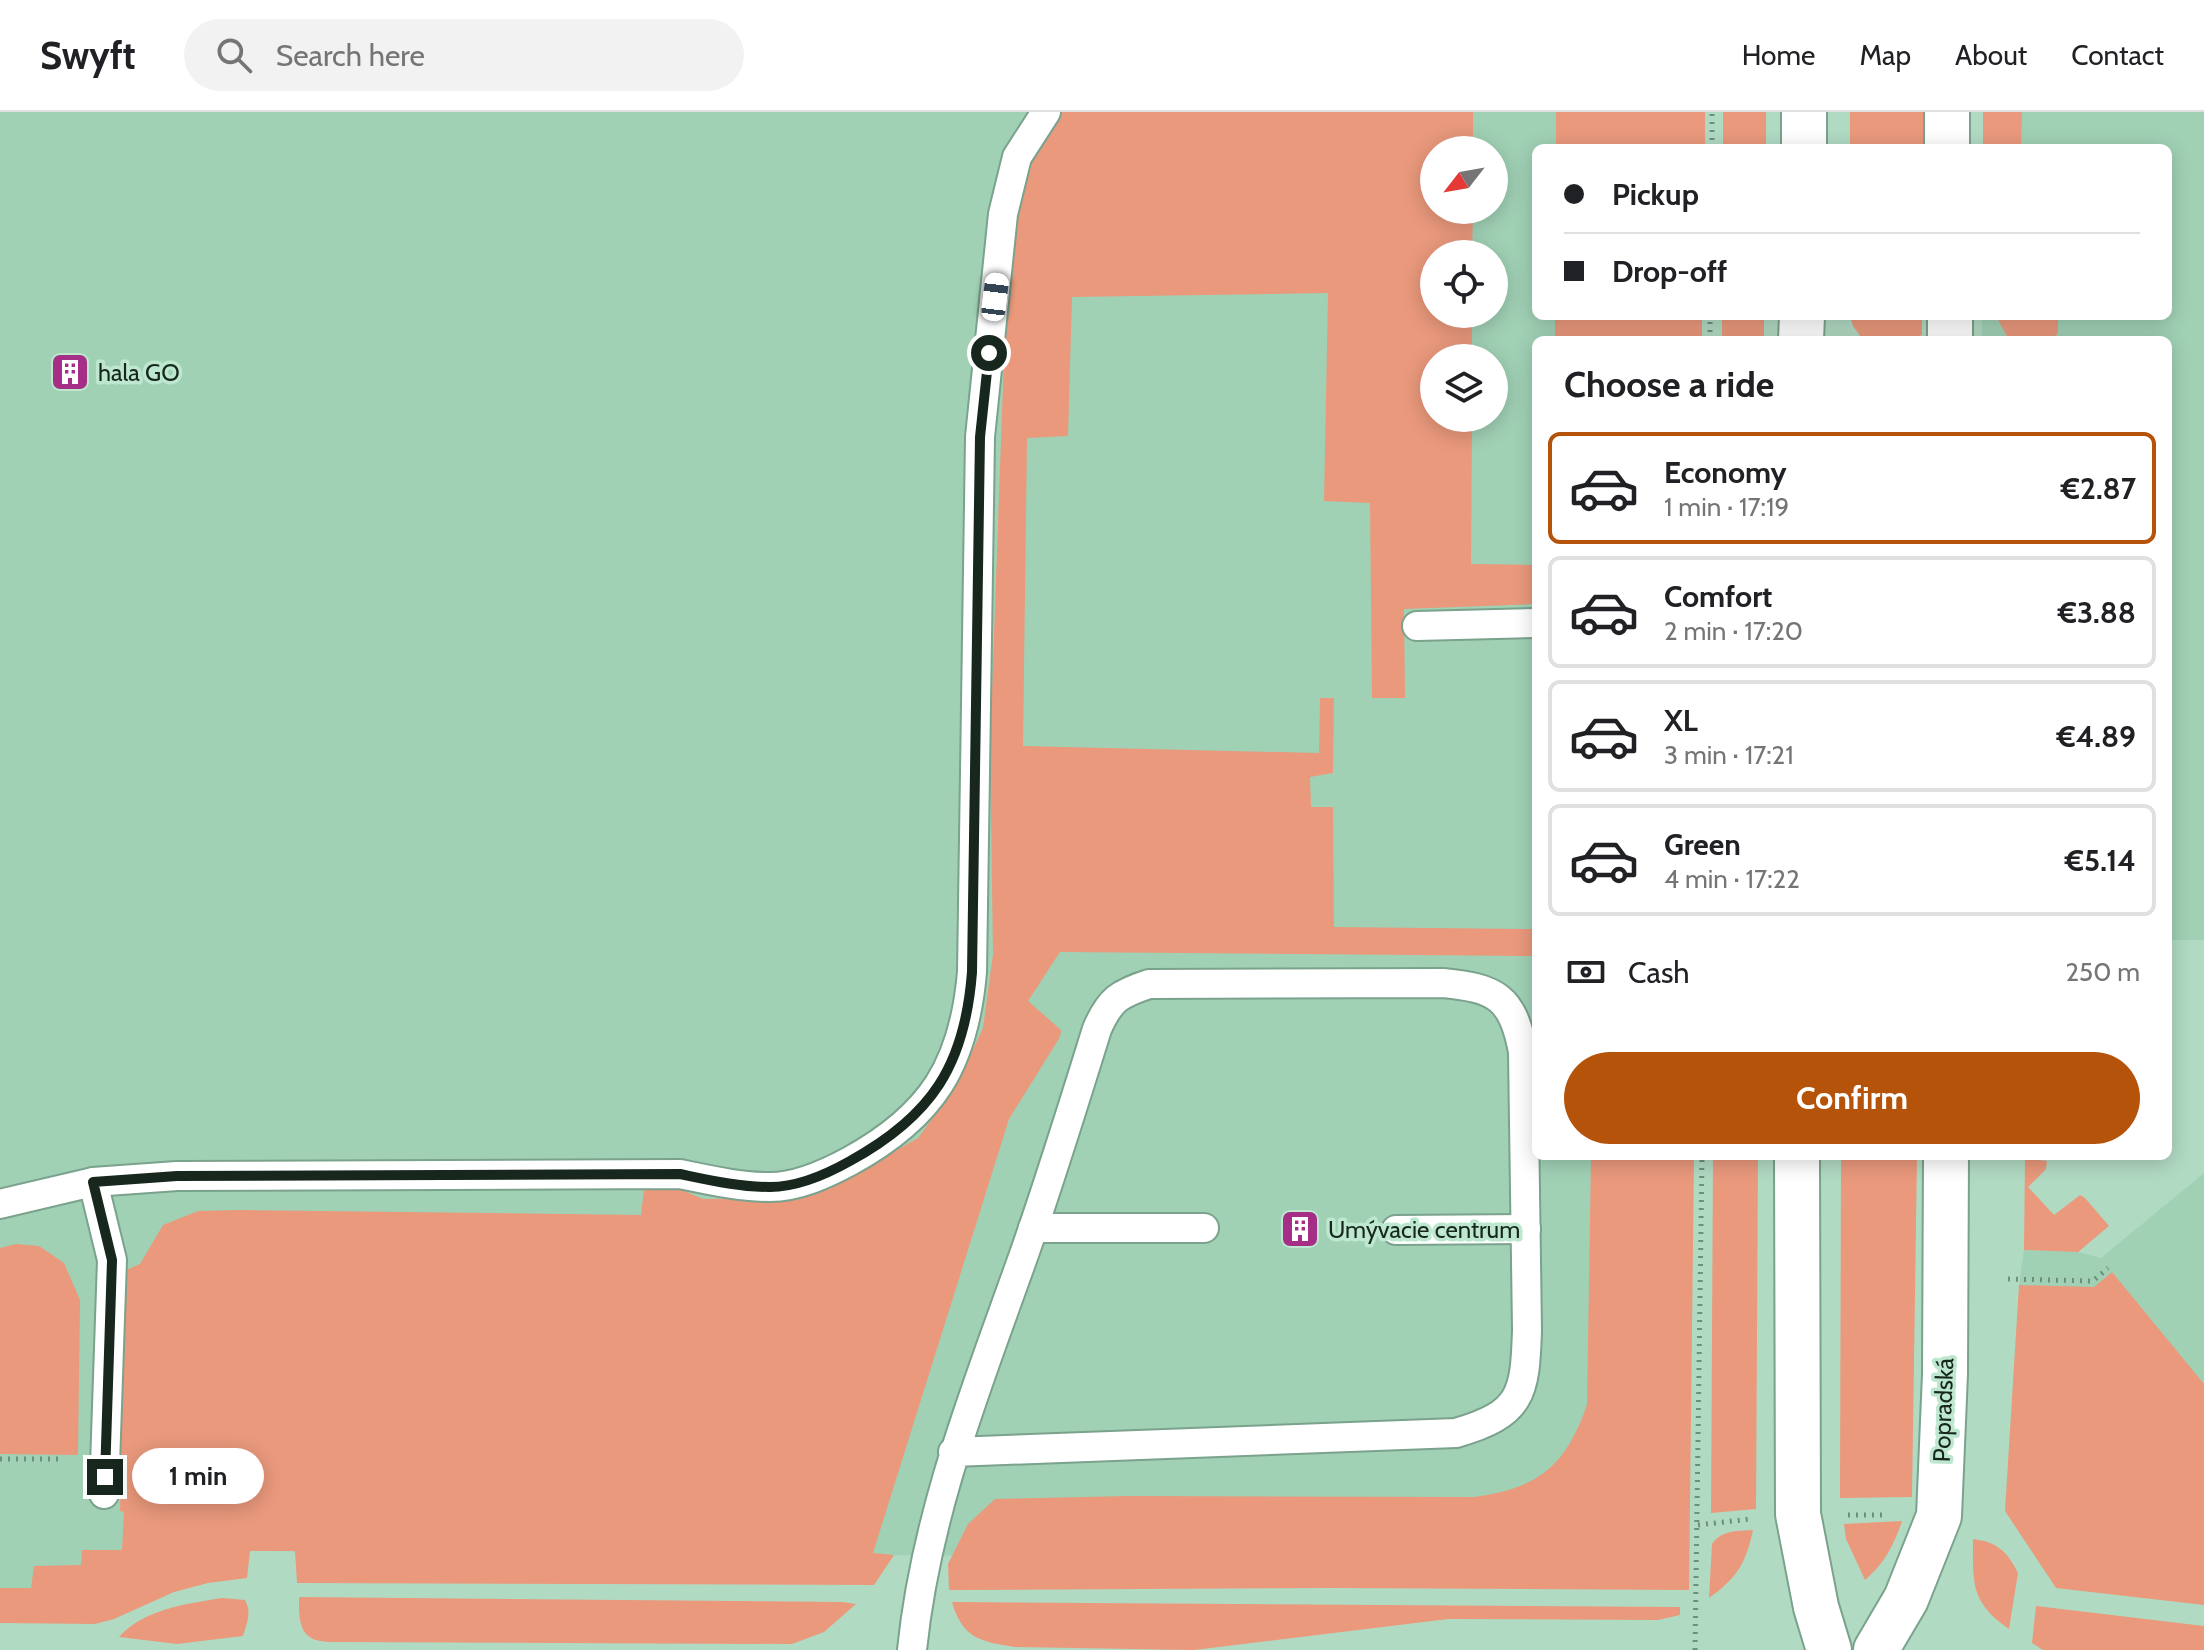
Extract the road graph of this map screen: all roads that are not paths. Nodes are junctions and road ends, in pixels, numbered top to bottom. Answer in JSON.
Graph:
{"nodes":[{"id":1,"x":1046,"y":112,"type":"edge"},
{"id":2,"x":1804,"y":112,"type":"edge"},
{"id":3,"x":1947,"y":112,"type":"edge"},
{"id":4,"x":1804,"y":144,"type":"edge"},
{"id":5,"x":1947,"y":144,"type":"edge"},
{"id":6,"x":1532,"y":623,"type":"edge"},
{"id":7,"x":1417,"y":626,"type":"dead end"},
{"id":8,"x":1797,"y":1160,"type":"edge"},
{"id":9,"x":1946,"y":1160,"type":"edge"},
{"id":10,"x":93,"y":1182,"type":"junction"},
{"id":11,"x":0,"y":1204,"type":"edge"},
{"id":12,"x":1033,"y":1228,"type":"junction"},
{"id":13,"x":1204,"y":1228,"type":"dead end"},
{"id":14,"x":1526,"y":1229,"type":"junction"},
{"id":15,"x":1396,"y":1230,"type":"dead end"},
{"id":16,"x":953,"y":1452,"type":"junction"},
{"id":17,"x":104,"y":1494,"type":"dead end"},
{"id":18,"x":912,"y":1650,"type":"edge"},
{"id":19,"x":1829,"y":1650,"type":"edge"},
{"id":20,"x":1876,"y":1650,"type":"edge"}],
"edges":[{"from":1,"to":10,"type":"lane"},
{"from":2,"to":4,"type":"street"},
{"from":3,"to":5,"type":"street"},
{"from":6,"to":7,"type":"lane"},
{"from":8,"to":19,"type":"street"},
{"from":9,"to":20,"type":"street","name":"Popradská"},
{"from":10,"to":11,"type":"lane"},
{"from":10,"to":17,"type":"lane"},
{"from":12,"to":13,"type":"lane"},
{"from":12,"to":14,"type":"lane"},
{"from":12,"to":16,"type":"lane"},
{"from":14,"to":15,"type":"lane"},
{"from":14,"to":16,"type":"lane"},
{"from":16,"to":18,"type":"lane"}]}
